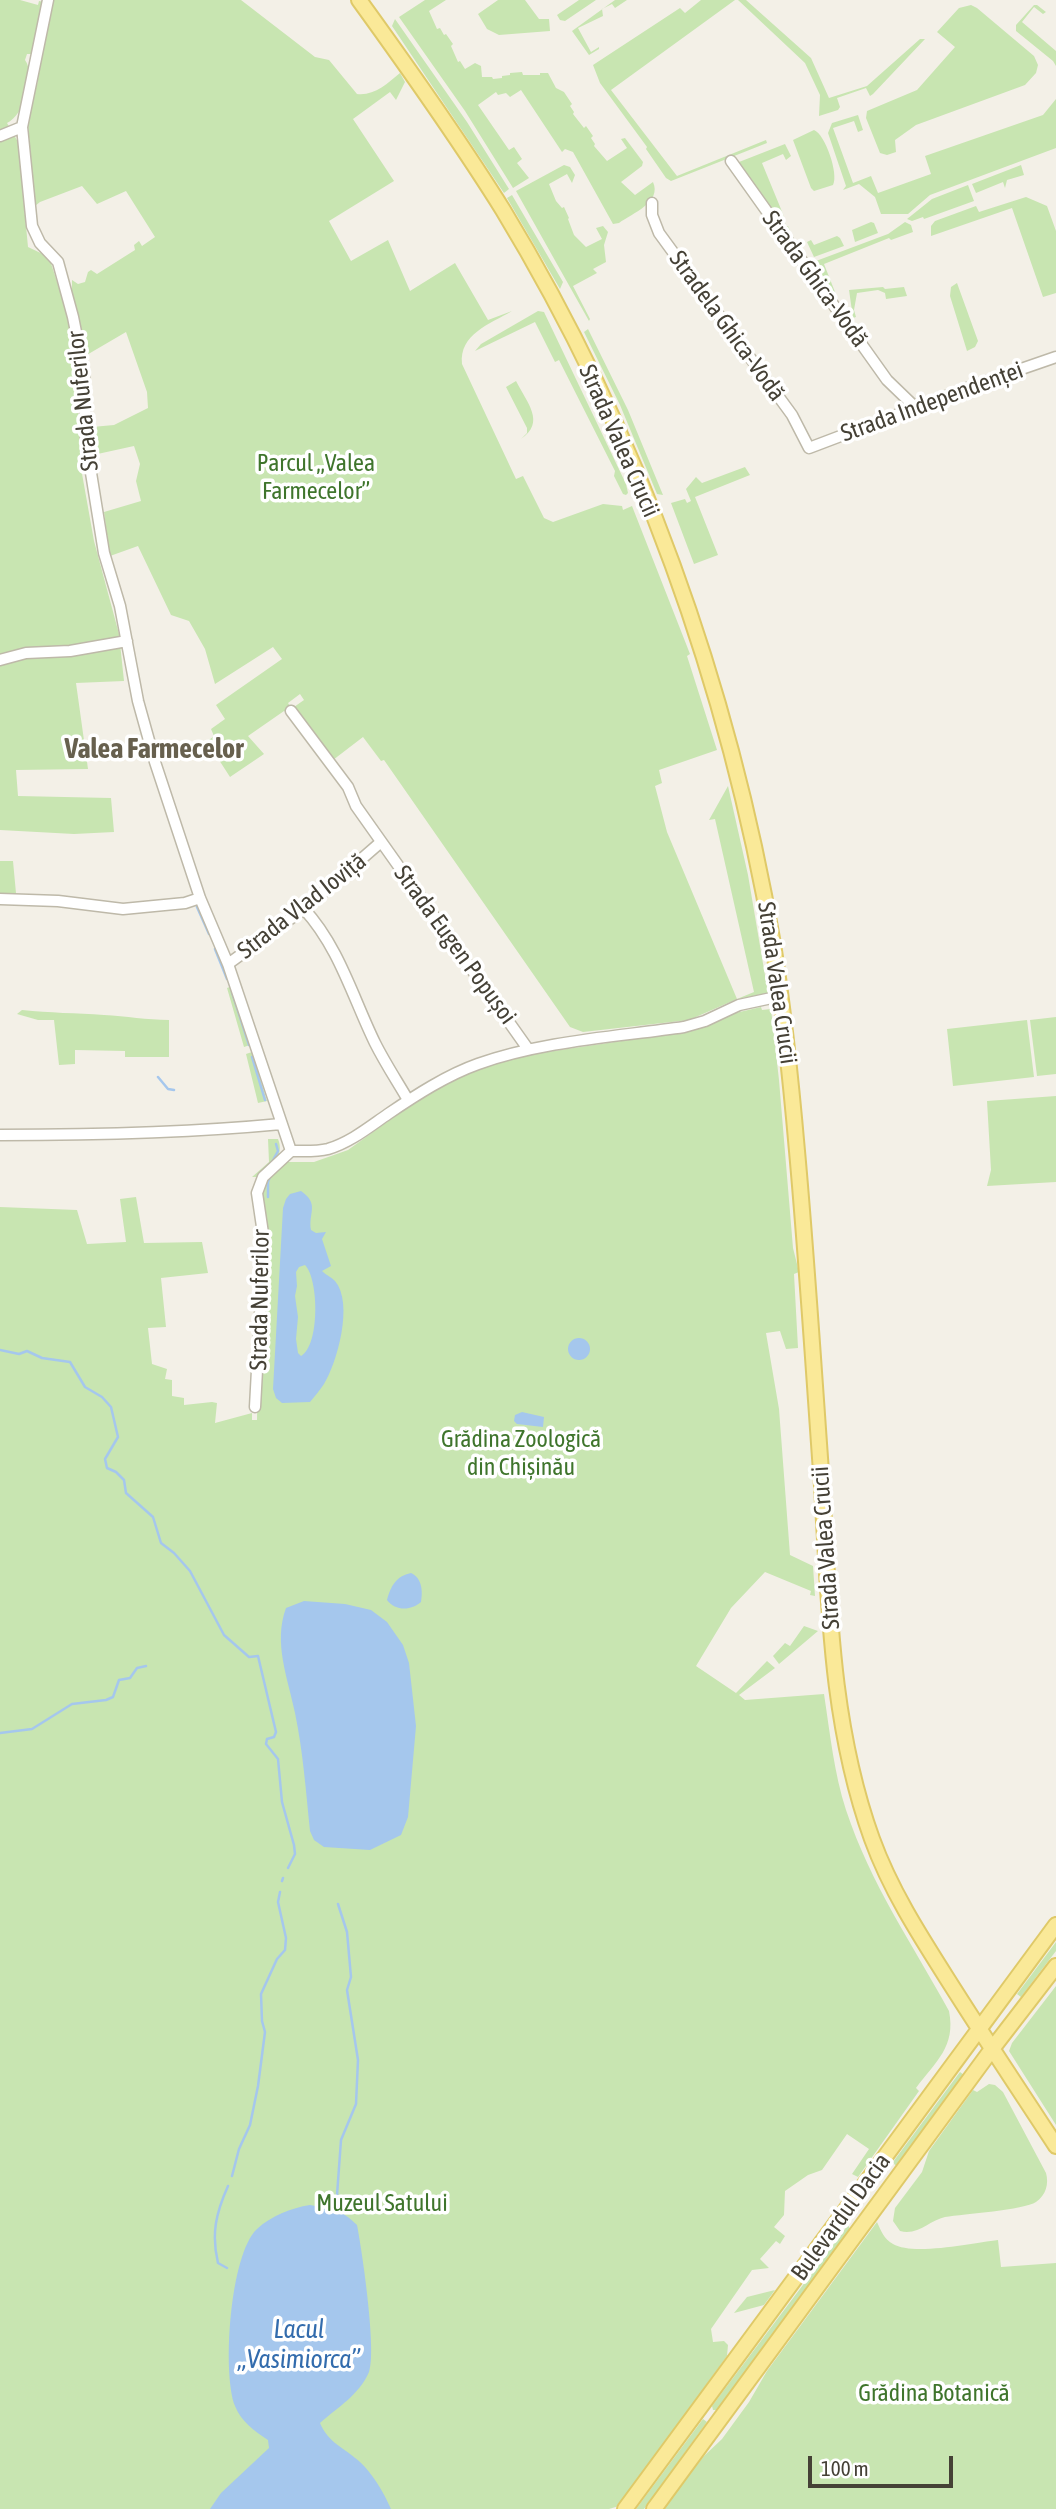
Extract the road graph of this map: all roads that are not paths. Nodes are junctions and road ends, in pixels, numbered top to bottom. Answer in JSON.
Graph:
{"nodes":[{"id":1,"x":48,"y":0,"type":"edge"},
{"id":2,"x":359,"y":0,"type":"edge"},
{"id":3,"x":22,"y":127,"type":"junction"},
{"id":4,"x":0,"y":136,"type":"edge"},
{"id":5,"x":731,"y":161,"type":"dead end"},
{"id":6,"x":652,"y":203,"type":"dead end"},
{"id":7,"x":1056,"y":357,"type":"edge"},
{"id":8,"x":916,"y":408,"type":"junction"},
{"id":9,"x":809,"y":448,"type":"joint"},
{"id":10,"x":127,"y":640,"type":"junction"},
{"id":11,"x":0,"y":660,"type":"edge"},
{"id":12,"x":291,"y":711,"type":"dead end"},
{"id":13,"x":381,"y":842,"type":"junction"},
{"id":14,"x":200,"y":898,"type":"junction"},
{"id":15,"x":0,"y":899,"type":"edge"},
{"id":16,"x":303,"y":909,"type":"junction"},
{"id":17,"x":228,"y":964,"type":"junction"},
{"id":18,"x":781,"y":996,"type":"junction"},
{"id":19,"x":528,"y":1049,"type":"junction"},
{"id":20,"x":408,"y":1100,"type":"junction"},
{"id":21,"x":281,"y":1124,"type":"junction"},
{"id":22,"x":0,"y":1135,"type":"edge"},
{"id":23,"x":291,"y":1151,"type":"junction"},
{"id":24,"x":255,"y":1407,"type":"dead end"},
{"id":25,"x":1056,"y":1925,"type":"edge"},
{"id":26,"x":1056,"y":1966,"type":"edge"},
{"id":27,"x":978,"y":2028,"type":"junction"},
{"id":28,"x":992,"y":2049,"type":"junction"},
{"id":29,"x":1056,"y":2146,"type":"edge"},
{"id":30,"x":701,"y":2408,"type":"junction"},
{"id":31,"x":718,"y":2422,"type":"junction"},
{"id":32,"x":625,"y":2509,"type":"edge"},
{"id":33,"x":654,"y":2509,"type":"edge"}],
"edges":[{"from":1,"to":3,"type":"street","name":"Strada Nuferilor"},
{"from":2,"to":18,"type":"main road","name":"Strada Valea Crucii"},
{"from":3,"to":4,"type":"street"},
{"from":3,"to":10,"type":"street","name":"Strada Nuferilor"},
{"from":5,"to":8,"type":"street","name":"Strada Ghica-Vodă"},
{"from":6,"to":9,"type":"street","name":"Stradela Ghica-Vodă"},
{"from":7,"to":8,"type":"street","name":"Strada Independenței"},
{"from":8,"to":9,"type":"street","name":"Strada Independenței"},
{"from":10,"to":11,"type":"street"},
{"from":10,"to":14,"type":"street","name":"Strada Nuferilor"},
{"from":12,"to":13,"type":"street","name":"Strada Vlad Ioviță"},
{"from":13,"to":16,"type":"street","name":"Strada Vlad Ioviță"},
{"from":13,"to":19,"type":"street","name":"Strada Eugen Popușoi"},
{"from":14,"to":15,"type":"street"},
{"from":14,"to":17,"type":"street","name":"Strada Nuferilor"},
{"from":16,"to":17,"type":"street","name":"Strada Vlad Ioviță"},
{"from":16,"to":20,"type":"street"},
{"from":17,"to":21,"type":"street","name":"Strada Nuferilor"},
{"from":18,"to":19,"type":"street"},
{"from":18,"to":27,"type":"main road","name":"Strada Valea Crucii"},
{"from":19,"to":20,"type":"street"},
{"from":20,"to":23,"type":"street"},
{"from":21,"to":22,"type":"street"},
{"from":21,"to":23,"type":"street","name":"Strada Nuferilor"},
{"from":23,"to":24,"type":"street","name":"Strada Nuferilor"},
{"from":25,"to":27,"type":"main road","name":"Bulevardul Dacia"},
{"from":26,"to":28,"type":"main road","name":"Bulevardul Dacia"},
{"from":27,"to":28,"type":"main road","name":"Strada Valea Crucii"},
{"from":27,"to":30,"type":"main road","name":"Bulevardul Dacia"},
{"from":28,"to":29,"type":"main road","name":"Strada Valea Crucii"},
{"from":28,"to":31,"type":"main road","name":"Bulevardul Dacia"},
{"from":30,"to":31,"type":"main road"},
{"from":30,"to":32,"type":"main road","name":"Bulevardul Dacia"},
{"from":31,"to":33,"type":"main road","name":"Bulevardul Dacia"}]}
